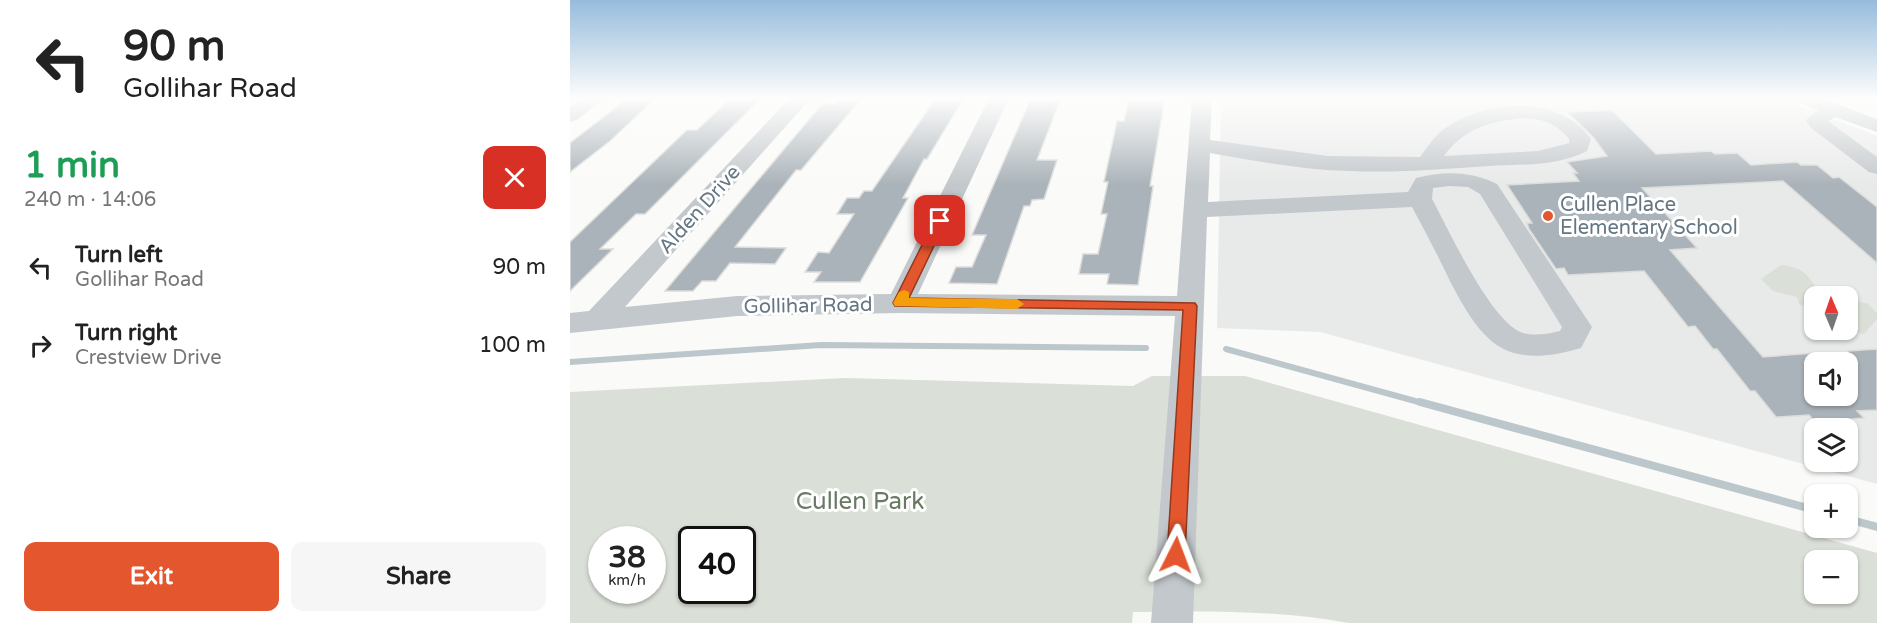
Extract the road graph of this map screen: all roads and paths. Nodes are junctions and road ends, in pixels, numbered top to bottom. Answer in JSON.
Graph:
{"nodes":[{"id":1,"x":773,"y":127,"type":"edge"},
{"id":2,"x":985,"y":127,"type":"edge"},
{"id":3,"x":1200,"y":127,"type":"edge"},
{"id":4,"x":1462,"y":127,"type":"edge"},
{"id":5,"x":1568,"y":127,"type":"edge"},
{"id":6,"x":1822,"y":127,"type":"edge"},
{"id":7,"x":1199,"y":145,"type":"junction"},
{"id":8,"x":1427,"y":163,"type":"junction"},
{"id":9,"x":1877,"y":167,"type":"edge"},
{"id":10,"x":1420,"y":199,"type":"junction"},
{"id":11,"x":1194,"y":210,"type":"junction"},
{"id":12,"x":900,"y":303,"type":"junction"},
{"id":13,"x":1190,"y":306,"type":"junction"},
{"id":14,"x":583,"y":322,"type":"edge"},
{"id":15,"x":1172,"y":623,"type":"edge"}],
"edges":[{"from":1,"to":14,"type":"street","name":"Alden Drive"},
{"from":2,"to":12,"type":"street"},
{"from":3,"to":7,"type":"street"},
{"from":4,"to":8,"type":"street"},
{"from":5,"to":8,"type":"street"},
{"from":6,"to":9,"type":"street"},
{"from":7,"to":8,"type":"street"},
{"from":7,"to":11,"type":"street"},
{"from":10,"to":10,"type":"street"},
{"from":10,"to":11,"type":"street"},
{"from":11,"to":13,"type":"street"},
{"from":12,"to":13,"type":"street","name":"Gollihar Road"},
{"from":12,"to":14,"type":"street","name":"Gollihar Road"},
{"from":13,"to":15,"type":"street"}]}
